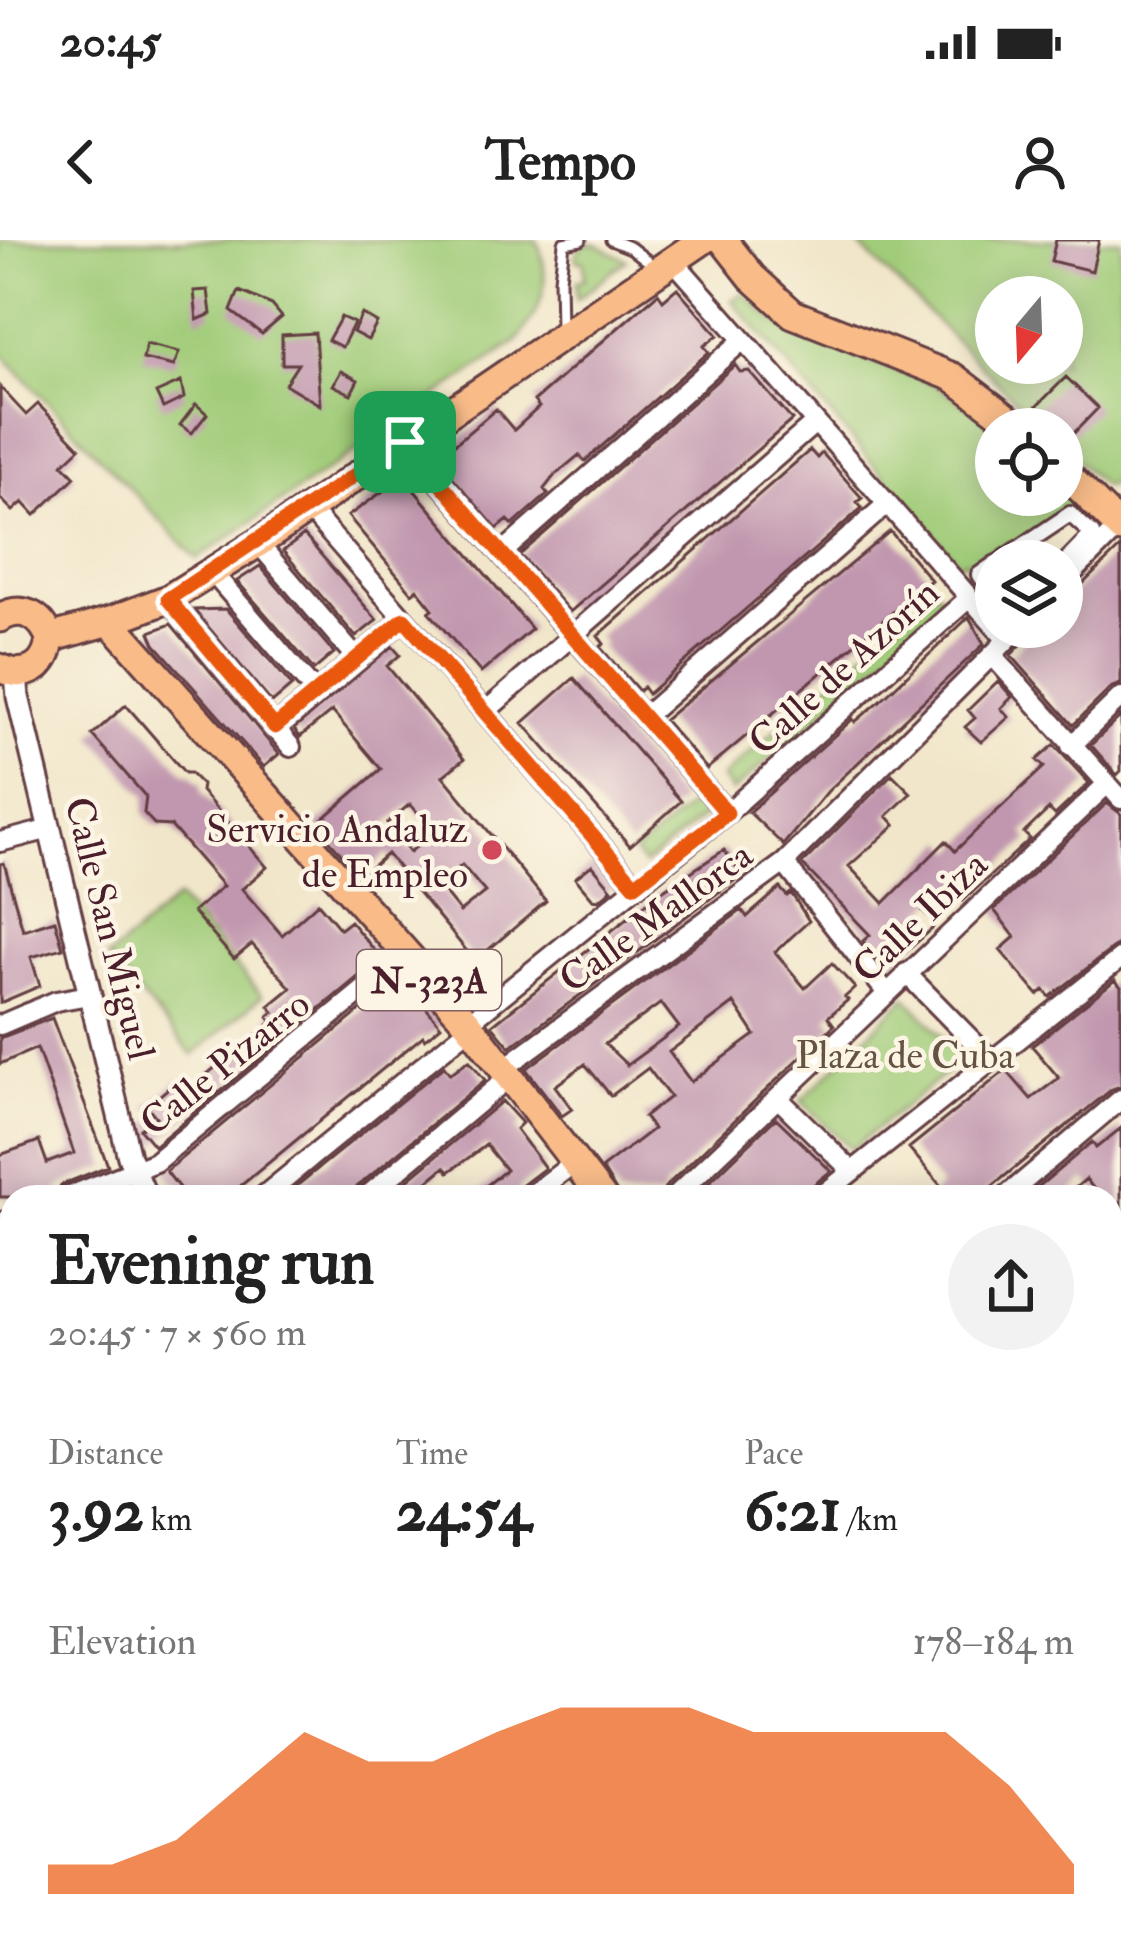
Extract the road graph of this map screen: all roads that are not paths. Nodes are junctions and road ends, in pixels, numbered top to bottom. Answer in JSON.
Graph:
{"nodes":[{"id":1,"x":581,"y":240,"type":"edge"},
{"id":2,"x":611,"y":240,"type":"edge"},
{"id":3,"x":703,"y":240,"type":"edge"},
{"id":4,"x":723,"y":240,"type":"edge"},
{"id":5,"x":665,"y":264,"type":"junction"},
{"id":6,"x":561,"y":337,"type":"junction"},
{"id":7,"x":743,"y":340,"type":"junction"},
{"id":8,"x":994,"y":408,"type":"edge"},
{"id":9,"x":815,"y":423,"type":"junction"},
{"id":10,"x":405,"y":442,"type":"junction"},
{"id":11,"x":1083,"y":488,"type":"edge"},
{"id":12,"x":886,"y":504,"type":"junction"},
{"id":13,"x":308,"y":508,"type":"junction"},
{"id":14,"x":1116,"y":515,"type":"edge"},
{"id":15,"x":1031,"y":540,"type":"edge"},
{"id":16,"x":258,"y":543,"type":"junction"},
{"id":17,"x":1083,"y":543,"type":"edge"},
{"id":18,"x":502,"y":553,"type":"junction"},
{"id":19,"x":1083,"y":557,"type":"edge"},
{"id":20,"x":212,"y":572,"type":"junction"},
{"id":21,"x":969,"y":598,"type":"junction"},
{"id":22,"x":168,"y":599,"type":"junction"},
{"id":23,"x":975,"y":603,"type":"edge"},
{"id":24,"x":3,"y":610,"type":"edge"},
{"id":25,"x":404,"y":619,"type":"junction"},
{"id":26,"x":110,"y":622,"type":"junction"},
{"id":27,"x":573,"y":636,"type":"junction"},
{"id":28,"x":50,"y":638,"type":"junction"},
{"id":29,"x":1001,"y":648,"type":"edge"},
{"id":30,"x":993,"y":656,"type":"junction"},
{"id":31,"x":356,"y":658,"type":"junction"},
{"id":32,"x":8,"y":671,"type":"edge"},
{"id":33,"x":316,"y":693,"type":"junction"},
{"id":34,"x":1121,"y":698,"type":"edge"},
{"id":35,"x":485,"y":712,"type":"junction"},
{"id":36,"x":644,"y":717,"type":"junction"},
{"id":37,"x":275,"y":727,"type":"junction"},
{"id":38,"x":1071,"y":746,"type":"junction"},
{"id":39,"x":291,"y":747,"type":"dead end"},
{"id":40,"x":1106,"y":784,"type":"junction"},
{"id":41,"x":1121,"y":799,"type":"edge"},
{"id":42,"x":727,"y":813,"type":"junction"},
{"id":43,"x":50,"y":829,"type":"junction"},
{"id":44,"x":0,"y":842,"type":"edge"},
{"id":45,"x":784,"y":863,"type":"junction"},
{"id":46,"x":635,"y":885,"type":"junction"},
{"id":47,"x":406,"y":955,"type":"junction"},
{"id":48,"x":1121,"y":958,"type":"edge"},
{"id":49,"x":906,"y":973,"type":"junction"},
{"id":50,"x":886,"y":992,"type":"junction"},
{"id":51,"x":88,"y":995,"type":"junction"},
{"id":52,"x":468,"y":1023,"type":"junction"},
{"id":53,"x":0,"y":1025,"type":"edge"},
{"id":54,"x":992,"y":1061,"type":"junction"},
{"id":55,"x":505,"y":1074,"type":"junction"},
{"id":56,"x":778,"y":1099,"type":"junction"},
{"id":57,"x":1121,"y":1099,"type":"edge"},
{"id":58,"x":575,"y":1162,"type":"junction"},
{"id":59,"x":136,"y":1171,"type":"junction"},
{"id":60,"x":852,"y":1171,"type":"junction"},
{"id":61,"x":99,"y":1185,"type":"edge"},
{"id":62,"x":141,"y":1185,"type":"edge"},
{"id":63,"x":277,"y":1185,"type":"edge"},
{"id":64,"x":380,"y":1185,"type":"edge"},
{"id":65,"x":545,"y":1185,"type":"edge"},
{"id":66,"x":593,"y":1185,"type":"edge"},
{"id":67,"x":687,"y":1185,"type":"edge"},
{"id":68,"x":835,"y":1185,"type":"edge"},
{"id":69,"x":1019,"y":1185,"type":"edge"}],
"edges":[{"from":1,"to":6,"type":"lane"},
{"from":2,"to":5,"type":"lane"},
{"from":3,"to":5,"type":"main road"},
{"from":4,"to":8,"type":"main road"},
{"from":5,"to":6,"type":"main road"},
{"from":5,"to":7,"type":"street"},
{"from":6,"to":10,"type":"main road"},
{"from":7,"to":9,"type":"street"},
{"from":7,"to":18,"type":"street"},
{"from":9,"to":12,"type":"street"},
{"from":9,"to":27,"type":"street"},
{"from":10,"to":13,"type":"main road"},
{"from":10,"to":18,"type":"street"},
{"from":11,"to":14,"type":"main road"},
{"from":12,"to":21,"type":"street"},
{"from":12,"to":36,"type":"street"},
{"from":13,"to":16,"type":"main road"},
{"from":13,"to":25,"type":"street"},
{"from":14,"to":19,"type":"street"},
{"from":15,"to":17,"type":"street"},
{"from":16,"to":20,"type":"main road"},
{"from":16,"to":31,"type":"street"},
{"from":18,"to":27,"type":"street"},
{"from":20,"to":22,"type":"main road"},
{"from":20,"to":33,"type":"street"},
{"from":21,"to":23,"type":"street"},
{"from":21,"to":42,"type":"street","name":"Calle de Azorín"},
{"from":22,"to":26,"type":"main road"},
{"from":22,"to":37,"type":"street"},
{"from":24,"to":28,"type":"main road"},
{"from":25,"to":31,"type":"street"},
{"from":25,"to":35,"type":"street"},
{"from":26,"to":28,"type":"main road"},
{"from":26,"to":47,"type":"main road","number":"N-323A"},
{"from":27,"to":35,"type":"street"},
{"from":27,"to":36,"type":"street"},
{"from":28,"to":32,"type":"main road"},
{"from":29,"to":30,"type":"street","name":"Calle Mallorca"},
{"from":30,"to":38,"type":"street"},
{"from":30,"to":45,"type":"street","name":"Calle Mallorca"},
{"from":31,"to":33,"type":"street"},
{"from":32,"to":43,"type":"street","name":"Calle San Miguel"},
{"from":33,"to":37,"type":"street"},
{"from":34,"to":38,"type":"street"},
{"from":35,"to":46,"type":"street"},
{"from":36,"to":42,"type":"street"},
{"from":37,"to":39,"type":"street"},
{"from":38,"to":40,"type":"street"},
{"from":40,"to":41,"type":"street"},
{"from":40,"to":49,"type":"street","name":"Calle Ibiza"},
{"from":42,"to":46,"type":"street","name":"Calle de Azorín"},
{"from":43,"to":44,"type":"street"},
{"from":43,"to":51,"type":"street","name":"Calle San Miguel"},
{"from":45,"to":50,"type":"street"},
{"from":45,"to":55,"type":"street","name":"Calle Mallorca"},
{"from":46,"to":52,"type":"street","name":"Calle de Azorín"},
{"from":47,"to":52,"type":"main road","number":"N-323A"},
{"from":47,"to":59,"type":"street","name":"Calle Pizarro"},
{"from":48,"to":54,"type":"street"},
{"from":49,"to":50,"type":"street","name":"Calle Ibiza"},
{"from":49,"to":54,"type":"street"},
{"from":50,"to":56,"type":"street","name":"Calle Ibiza"},
{"from":51,"to":53,"type":"street"},
{"from":51,"to":59,"type":"street","name":"Calle San Miguel"},
{"from":52,"to":55,"type":"main road","number":"N-323A"},
{"from":52,"to":63,"type":"street","name":"Calle de Azorín"},
{"from":54,"to":60,"type":"street"},
{"from":55,"to":58,"type":"main road","number":"N-323A"},
{"from":55,"to":64,"type":"street","name":"Calle Mallorca"},
{"from":56,"to":60,"type":"street"},
{"from":56,"to":67,"type":"street","name":"Calle Ibiza"},
{"from":57,"to":69,"type":"street"},
{"from":58,"to":65,"type":"street"},
{"from":58,"to":66,"type":"main road","number":"N-323A"},
{"from":59,"to":61,"type":"street","name":"Calle Pizarro"},
{"from":59,"to":62,"type":"street","name":"Calle San Miguel"},
{"from":60,"to":68,"type":"street"}]}
